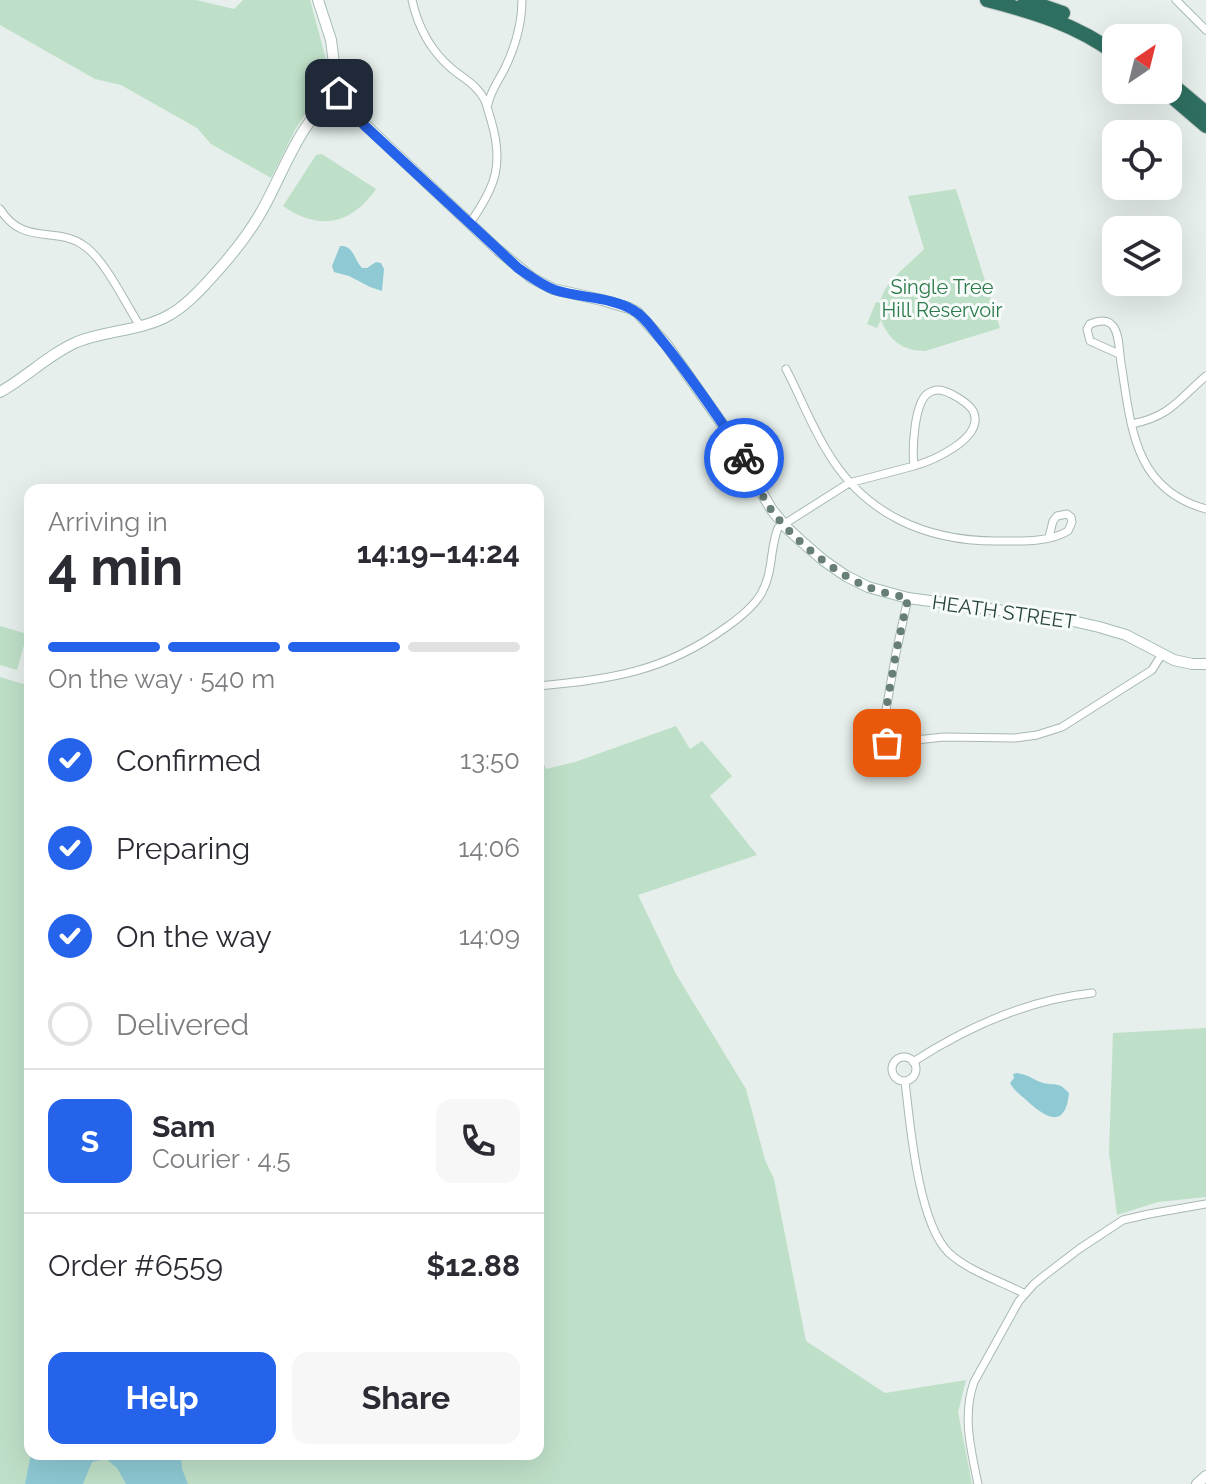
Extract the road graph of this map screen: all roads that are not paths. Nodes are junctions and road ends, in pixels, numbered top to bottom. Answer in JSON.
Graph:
{"nodes":[{"id":1,"x":318,"y":0,"type":"edge"},
{"id":2,"x":412,"y":0,"type":"edge"},
{"id":3,"x":522,"y":0,"type":"edge"},
{"id":4,"x":987,"y":0,"type":"edge"},
{"id":5,"x":1025,"y":0,"type":"edge"},
{"id":6,"x":1176,"y":0,"type":"edge"},
{"id":7,"x":1206,"y":30,"type":"edge"},
{"id":8,"x":1102,"y":34,"type":"edge"},
{"id":9,"x":1102,"y":45,"type":"edge"},
{"id":10,"x":339,"y":93,"type":"junction"},
{"id":11,"x":1182,"y":93,"type":"edge"},
{"id":12,"x":488,"y":104,"type":"junction"},
{"id":13,"x":1180,"y":104,"type":"edge"},
{"id":14,"x":1206,"y":113,"type":"edge"},
{"id":15,"x":1206,"y":126,"type":"edge"},
{"id":16,"x":0,"y":209,"type":"edge"},
{"id":17,"x":470,"y":223,"type":"junction"},
{"id":18,"x":140,"y":326,"type":"junction"},
{"id":19,"x":1119,"y":354,"type":"junction"},
{"id":20,"x":786,"y":369,"type":"dead end"},
{"id":21,"x":1206,"y":376,"type":"edge"},
{"id":22,"x":0,"y":392,"type":"edge"},
{"id":23,"x":1132,"y":424,"type":"junction"},
{"id":24,"x":914,"y":466,"type":"junction"},
{"id":25,"x":849,"y":483,"type":"junction"},
{"id":26,"x":1206,"y":509,"type":"edge"},
{"id":27,"x":783,"y":524,"type":"junction"},
{"id":28,"x":1049,"y":537,"type":"dead end"},
{"id":29,"x":908,"y":598,"type":"junction"},
{"id":30,"x":1162,"y":654,"type":"junction"},
{"id":31,"x":1206,"y":664,"type":"edge"},
{"id":32,"x":544,"y":685,"type":"edge"},
{"id":33,"x":883,"y":727,"type":"junction"},
{"id":34,"x":895,"y":741,"type":"junction"},
{"id":35,"x":1092,"y":993,"type":"dead end"},
{"id":36,"x":913,"y":1062,"type":"junction"},
{"id":37,"x":905,"y":1081,"type":"junction"},
{"id":38,"x":1206,"y":1204,"type":"edge"},
{"id":39,"x":1025,"y":1294,"type":"junction"},
{"id":40,"x":1206,"y":1476,"type":"edge"},
{"id":41,"x":978,"y":1484,"type":"edge"},
{"id":42,"x":1197,"y":1484,"type":"edge"}],
"edges":[{"from":1,"to":10,"type":"street","name":"HEATH STREET"},
{"from":2,"to":12,"type":"street"},
{"from":3,"to":12,"type":"street"},
{"from":4,"to":9,"type":"highway"},
{"from":5,"to":8,"type":"highway"},
{"from":6,"to":7,"type":"street"},
{"from":10,"to":17,"type":"street","name":"HEATH STREET"},
{"from":10,"to":18,"type":"street"},
{"from":11,"to":14,"type":"highway"},
{"from":12,"to":17,"type":"street"},
{"from":13,"to":15,"type":"highway"},
{"from":16,"to":18,"type":"street"},
{"from":17,"to":27,"type":"street","name":"HEATH STREET"},
{"from":18,"to":22,"type":"street"},
{"from":19,"to":19,"type":"street"},
{"from":19,"to":23,"type":"street"},
{"from":20,"to":25,"type":"street"},
{"from":21,"to":23,"type":"street"},
{"from":23,"to":26,"type":"street"},
{"from":24,"to":24,"type":"street"},
{"from":24,"to":25,"type":"street"},
{"from":25,"to":27,"type":"street"},
{"from":25,"to":28,"type":"street"},
{"from":27,"to":29,"type":"street","name":"HEATH STREET"},
{"from":27,"to":32,"type":"street"},
{"from":29,"to":30,"type":"street","name":"HEATH STREET"},
{"from":29,"to":33,"type":"street"},
{"from":30,"to":31,"type":"street","name":"HEATH STREET"},
{"from":30,"to":34,"type":"street"},
{"from":33,"to":34,"type":"street"},
{"from":33,"to":34,"type":"street"},
{"from":35,"to":36,"type":"street"},
{"from":36,"to":37,"type":"street"},
{"from":36,"to":37,"type":"street"},
{"from":37,"to":39,"type":"street"},
{"from":38,"to":39,"type":"street"},
{"from":39,"to":41,"type":"street"},
{"from":40,"to":42,"type":"street"}]}
